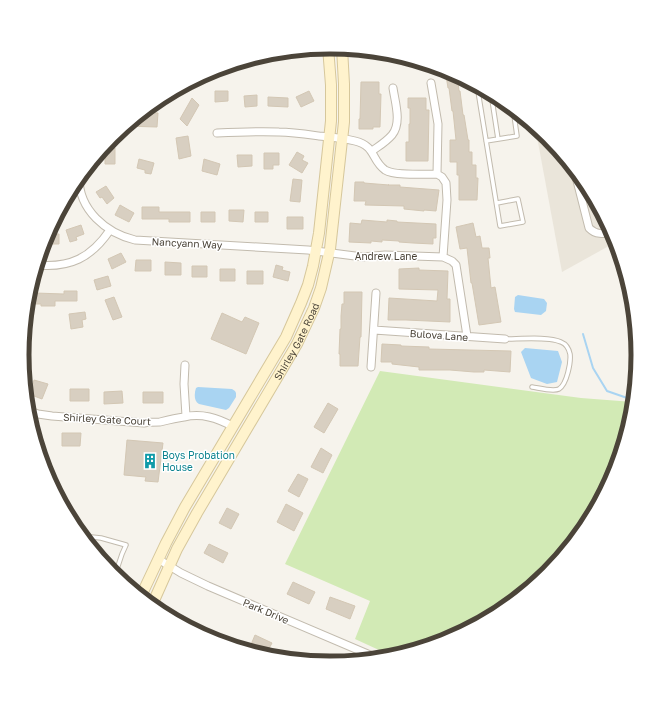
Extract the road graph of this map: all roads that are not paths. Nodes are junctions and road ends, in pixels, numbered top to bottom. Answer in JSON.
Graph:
{"nodes":[{"id":1,"x":329,"y":54,"type":"edge"},
{"id":2,"x":342,"y":54,"type":"edge"},
{"id":3,"x":431,"y":83,"type":"dead end"},
{"id":4,"x":393,"y":88,"type":"dead end"},
{"id":5,"x":478,"y":93,"type":"edge"},
{"id":6,"x":492,"y":101,"type":"edge"},
{"id":7,"x":514,"y":116,"type":"edge"},
{"id":8,"x":218,"y":133,"type":"dead end"},
{"id":9,"x":329,"y":137,"type":"junction"},
{"id":10,"x":342,"y":138,"type":"junction"},
{"id":11,"x":498,"y":139,"type":"junction"},
{"id":12,"x":486,"y":141,"type":"junction"},
{"id":13,"x":372,"y":151,"type":"junction"},
{"id":14,"x":437,"y":174,"type":"junction"},
{"id":15,"x":578,"y":184,"type":"edge"},
{"id":16,"x":80,"y":187,"type":"edge"},
{"id":17,"x":497,"y":203,"type":"junction"},
{"id":18,"x":110,"y":230,"type":"junction"},
{"id":19,"x":605,"y":233,"type":"edge"},
{"id":20,"x":316,"y":251,"type":"junction"},
{"id":21,"x":329,"y":253,"type":"junction"},
{"id":22,"x":444,"y":257,"type":"junction"},
{"id":23,"x":43,"y":265,"type":"edge"},
{"id":24,"x":376,"y":293,"type":"dead end"},
{"id":25,"x":374,"y":330,"type":"junction"},
{"id":26,"x":466,"y":336,"type":"junction"},
{"id":27,"x":505,"y":339,"type":"joint"},
{"id":28,"x":185,"y":365,"type":"dead end"},
{"id":29,"x":371,"y":367,"type":"dead end"},
{"id":30,"x":532,"y":387,"type":"dead end"},
{"id":31,"x":35,"y":413,"type":"edge"},
{"id":32,"x":186,"y":416,"type":"junction"},
{"id":33,"x":232,"y":426,"type":"junction"},
{"id":34,"x":90,"y":537,"type":"edge"},
{"id":35,"x":158,"y":559,"type":"junction"},
{"id":36,"x":169,"y":566,"type":"junction"},
{"id":37,"x":118,"y":567,"type":"edge"},
{"id":38,"x":144,"y":590,"type":"edge"},
{"id":39,"x":155,"y":599,"type":"edge"},
{"id":40,"x":366,"y":653,"type":"edge"}],
"edges":[{"from":1,"to":9,"type":"main road","name":"Shirley Gate Road"},
{"from":2,"to":10,"type":"main road","name":"Shirley Gate Road"},
{"from":3,"to":14,"type":"street"},
{"from":4,"to":13,"type":"street"},
{"from":5,"to":12,"type":"lane"},
{"from":6,"to":11,"type":"lane"},
{"from":7,"to":11,"type":"lane"},
{"from":8,"to":9,"type":"street"},
{"from":9,"to":10,"type":"street"},
{"from":9,"to":20,"type":"main road","name":"Shirley Gate Road"},
{"from":10,"to":13,"type":"street"},
{"from":10,"to":21,"type":"main road","name":"Shirley Gate Road"},
{"from":11,"to":12,"type":"lane"},
{"from":12,"to":17,"type":"lane"},
{"from":13,"to":14,"type":"street"},
{"from":14,"to":22,"type":"street"},
{"from":15,"to":19,"type":"street"},
{"from":16,"to":18,"type":"street","name":"Nancyann Way"},
{"from":17,"to":17,"type":"lane"},
{"from":18,"to":20,"type":"street","name":"Nancyann Way"},
{"from":18,"to":23,"type":"street"},
{"from":20,"to":21,"type":"street","name":"Nancyann Way"},
{"from":20,"to":33,"type":"main road","name":"Shirley Gate Road"},
{"from":21,"to":22,"type":"street","name":"Andrew Lane"},
{"from":21,"to":36,"type":"main road","name":"Shirley Gate Road"},
{"from":22,"to":26,"type":"street"},
{"from":24,"to":25,"type":"street"},
{"from":25,"to":26,"type":"street","name":"Bulova Lane"},
{"from":25,"to":29,"type":"street"},
{"from":26,"to":27,"type":"street","name":"Bulova Lane"},
{"from":27,"to":30,"type":"lane"},
{"from":28,"to":32,"type":"street"},
{"from":31,"to":32,"type":"street","name":"Shirley Gate Court"},
{"from":32,"to":33,"type":"street","name":"Shirley Gate Court"},
{"from":33,"to":35,"type":"main road","name":"Shirley Gate Road"},
{"from":34,"to":37,"type":"lane"},
{"from":35,"to":36,"type":"street","name":"Park Drive"},
{"from":35,"to":38,"type":"main road","name":"Shirley Gate Road"},
{"from":36,"to":39,"type":"main road","name":"Shirley Gate Road"},
{"from":36,"to":40,"type":"street","name":"Park Drive"}]}
